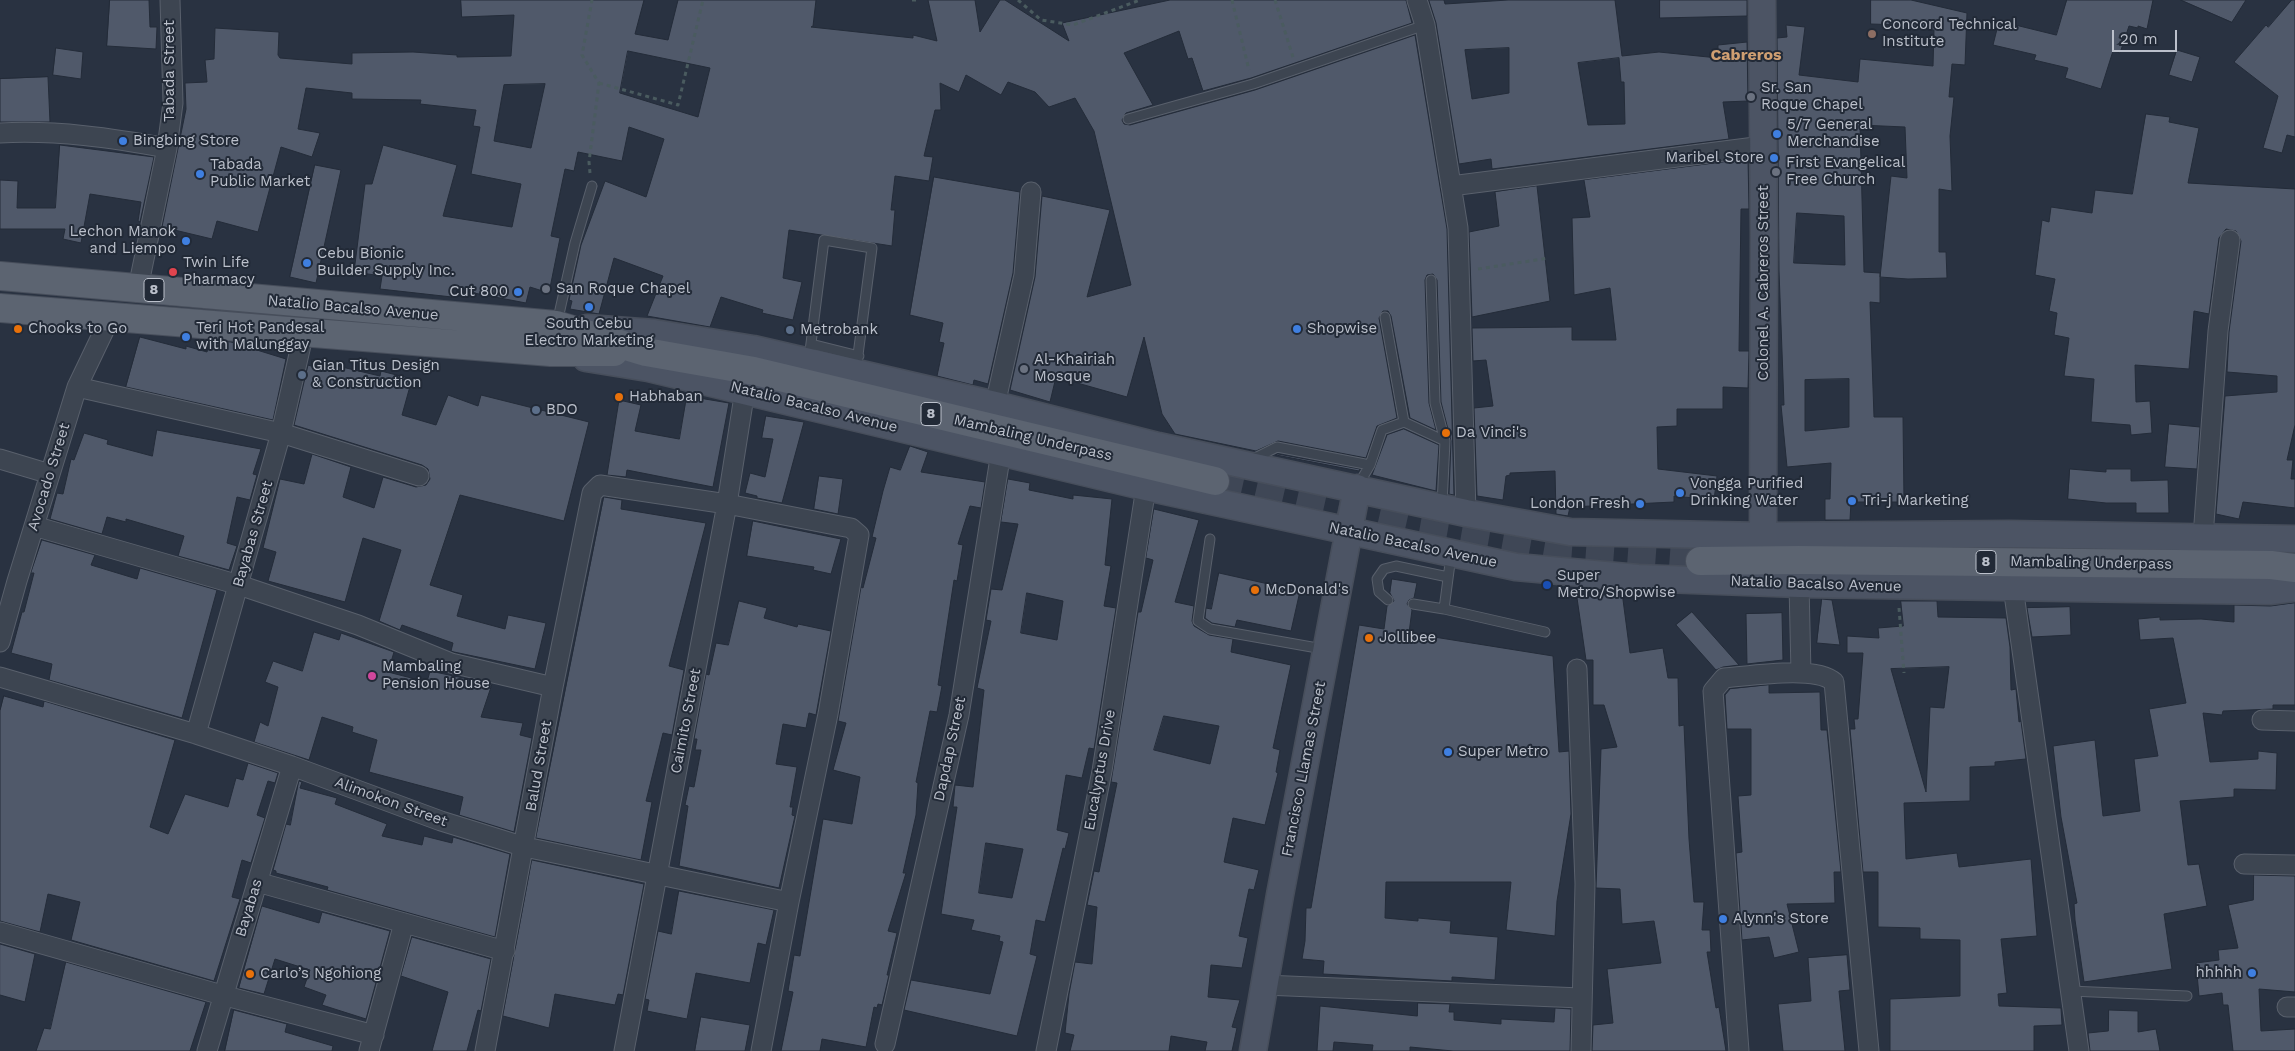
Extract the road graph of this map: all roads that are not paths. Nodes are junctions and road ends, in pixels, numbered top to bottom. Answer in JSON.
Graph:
{"nodes":[{"id":1,"x":170,"y":0,"type":"edge"},
{"id":2,"x":1417,"y":0,"type":"edge"},
{"id":3,"x":1762,"y":0,"type":"edge"},
{"id":4,"x":1425,"y":25,"type":"junction"},
{"id":5,"x":1128,"y":119,"type":"dead end"},
{"id":6,"x":0,"y":133,"type":"edge"},
{"id":7,"x":1763,"y":146,"type":"junction"},
{"id":8,"x":168,"y":148,"type":"junction"},
{"id":9,"x":592,"y":186,"type":"road end"},
{"id":10,"x":1451,"y":186,"type":"junction"},
{"id":11,"x":1031,"y":192,"type":"dead end"},
{"id":12,"x":2230,"y":240,"type":"dead end"},
{"id":13,"x":0,"y":276,"type":"edge"},
{"id":14,"x":1431,"y":280,"type":"dead end"},
{"id":15,"x":138,"y":288,"type":"junction"},
{"id":16,"x":0,"y":308,"type":"edge"},
{"id":17,"x":111,"y":316,"type":"junction"},
{"id":18,"x":1385,"y":317,"type":"dead end"},
{"id":19,"x":304,"y":332,"type":"junction"},
{"id":20,"x":554,"y":338,"type":"junction"},
{"id":21,"x":646,"y":352,"type":"joint"},
{"id":22,"x":810,"y":353,"type":"junction"},
{"id":23,"x":857,"y":364,"type":"junction"},
{"id":24,"x":77,"y":387,"type":"junction"},
{"id":25,"x":745,"y":390,"type":"junction"},
{"id":26,"x":995,"y":405,"type":"junction"},
{"id":27,"x":1404,"y":422,"type":"junction"},
{"id":28,"x":281,"y":433,"type":"junction"},
{"id":29,"x":1444,"y":441,"type":"junction"},
{"id":30,"x":1001,"y":452,"type":"junction"},
{"id":31,"x":0,"y":459,"type":"edge"},
{"id":32,"x":1242,"y":465,"type":"junction"},
{"id":33,"x":1370,"y":466,"type":"junction"},
{"id":34,"x":50,"y":474,"type":"junction"},
{"id":35,"x":419,"y":476,"type":"dead end"},
{"id":36,"x":1215,"y":481,"type":"tunnel mouth"},
{"id":37,"x":1146,"y":487,"type":"junction"},
{"id":38,"x":1356,"y":488,"type":"junction"},
{"id":39,"x":727,"y":504,"type":"junction"},
{"id":40,"x":1454,"y":510,"type":"junction"},
{"id":41,"x":34,"y":526,"type":"junction"},
{"id":42,"x":1347,"y":532,"type":"junction"},
{"id":43,"x":1763,"y":536,"type":"junction"},
{"id":44,"x":2203,"y":537,"type":"junction"},
{"id":45,"x":2295,"y":538,"type":"edge"},
{"id":46,"x":1210,"y":539,"type":"dead end"},
{"id":47,"x":1700,"y":561,"type":"tunnel mouth"},
{"id":48,"x":2287,"y":565,"type":"edge"},
{"id":49,"x":1450,"y":566,"type":"junction"},
{"id":50,"x":8,"y":578,"type":"edge"},
{"id":51,"x":1798,"y":584,"type":"junction"},
{"id":52,"x":239,"y":585,"type":"junction"},
{"id":53,"x":2013,"y":587,"type":"junction"},
{"id":54,"x":2295,"y":588,"type":"edge"},
{"id":55,"x":1388,"y":600,"type":"dead end"},
{"id":56,"x":1413,"y":604,"type":"dead end"},
{"id":57,"x":1444,"y":609,"type":"junction"},
{"id":58,"x":1545,"y":632,"type":"dead end"},
{"id":59,"x":0,"y":642,"type":"edge"},
{"id":60,"x":1326,"y":650,"type":"junction"},
{"id":61,"x":1576,"y":669,"type":"dead end"},
{"id":62,"x":1801,"y":673,"type":"junction"},
{"id":63,"x":0,"y":677,"type":"edge"},
{"id":64,"x":553,"y":687,"type":"junction"},
{"id":65,"x":2262,"y":720,"type":"dead end"},
{"id":66,"x":2295,"y":720,"type":"edge"},
{"id":67,"x":196,"y":734,"type":"junction"},
{"id":68,"x":292,"y":766,"type":"junction"},
{"id":69,"x":524,"y":847,"type":"junction"},
{"id":70,"x":2244,"y":864,"type":"dead end"},
{"id":71,"x":2295,"y":865,"type":"edge"},
{"id":72,"x":658,"y":873,"type":"junction"},
{"id":73,"x":257,"y":882,"type":"junction"},
{"id":74,"x":789,"y":902,"type":"junction"},
{"id":75,"x":404,"y":923,"type":"junction"},
{"id":76,"x":0,"y":932,"type":"edge"},
{"id":77,"x":505,"y":951,"type":"junction"},
{"id":78,"x":1264,"y":986,"type":"junction"},
{"id":79,"x":2070,"y":991,"type":"junction"},
{"id":80,"x":222,"y":995,"type":"junction"},
{"id":81,"x":2187,"y":996,"type":"dead end"},
{"id":82,"x":1582,"y":998,"type":"junction"},
{"id":83,"x":371,"y":1043,"type":"edge"},
{"id":84,"x":885,"y":1044,"type":"dead end"},
{"id":85,"x":207,"y":1051,"type":"edge"},
{"id":86,"x":486,"y":1051,"type":"edge"},
{"id":87,"x":624,"y":1051,"type":"edge"},
{"id":88,"x":761,"y":1051,"type":"edge"},
{"id":89,"x":1046,"y":1051,"type":"edge"},
{"id":90,"x":1254,"y":1051,"type":"edge"},
{"id":91,"x":1581,"y":1051,"type":"edge"},
{"id":92,"x":1739,"y":1051,"type":"edge"},
{"id":93,"x":1869,"y":1051,"type":"edge"},
{"id":94,"x":2079,"y":1051,"type":"edge"}],
"edges":[{"from":1,"to":8,"type":"street","name":"Tabada Street"},
{"from":2,"to":4,"type":"street"},
{"from":3,"to":7,"type":"main road","name":"Colonel A. Cabreros Street"},
{"from":4,"to":5,"type":"lane"},
{"from":4,"to":10,"type":"street"},
{"from":6,"to":8,"type":"street"},
{"from":7,"to":10,"type":"street"},
{"from":7,"to":43,"type":"main road","name":"Colonel A. Cabreros Street"},
{"from":8,"to":15,"type":"street","name":"Tabada Street"},
{"from":9,"to":20,"type":"lane"},
{"from":10,"to":40,"type":"street"},
{"from":11,"to":26,"type":"street"},
{"from":12,"to":44,"type":"street"},
{"from":13,"to":15,"type":"main road","name":"Natalio Bacalso Avenue","number":"8"},
{"from":14,"to":29,"type":"lane"},
{"from":15,"to":20,"type":"main road","name":"Natalio Bacalso Avenue","number":"8"},
{"from":16,"to":17,"type":"main road","name":"Natalio Bacalso Avenue","number":"8"},
{"from":17,"to":19,"type":"main road","name":"Natalio Bacalso Avenue","number":"8"},
{"from":17,"to":24,"type":"street","name":"Avocado Street"},
{"from":18,"to":27,"type":"lane"},
{"from":19,"to":20,"type":"main road","name":"Natalio Bacalso Avenue","number":"8"},
{"from":19,"to":28,"type":"street","name":"Bayabas Street"},
{"from":20,"to":21,"type":"main road","name":"Natalio Bacalso Avenue","number":"8"},
{"from":20,"to":22,"type":"main road","name":"Natalio Bacalso Avenue","number":"8"},
{"from":20,"to":25,"type":"main road","name":"Natalio Bacalso Avenue","number":"8"},
{"from":21,"to":36,"type":"main road","name":"Mambaling Underpass","number":"8"},
{"from":22,"to":23,"type":"main road","name":"Natalio Bacalso Avenue","number":"8"},
{"from":22,"to":23,"type":"lane"},
{"from":23,"to":26,"type":"main road","name":"Natalio Bacalso Avenue","number":"8"},
{"from":24,"to":28,"type":"street"},
{"from":24,"to":34,"type":"street","name":"Avocado Street"},
{"from":25,"to":30,"type":"main road","name":"Natalio Bacalso Avenue","number":"8"},
{"from":25,"to":39,"type":"street","name":"Caimito Street"},
{"from":26,"to":32,"type":"main road","name":"Natalio Bacalso Avenue","number":"8"},
{"from":27,"to":29,"type":"lane"},
{"from":27,"to":33,"type":"lane"},
{"from":28,"to":35,"type":"street"},
{"from":28,"to":52,"type":"street","name":"Bayabas Street"},
{"from":29,"to":40,"type":"lane"},
{"from":30,"to":37,"type":"main road","name":"Natalio Bacalso Avenue","number":"8"},
{"from":30,"to":84,"type":"street","name":"Dapdap Street"},
{"from":31,"to":34,"type":"street"},
{"from":32,"to":33,"type":"lane"},
{"from":32,"to":38,"type":"main road","name":"Natalio Bacalso Avenue","number":"8"},
{"from":33,"to":38,"type":"lane"},
{"from":34,"to":41,"type":"street","name":"Avocado Street"},
{"from":37,"to":42,"type":"main road","name":"Natalio Bacalso Avenue","number":"8"},
{"from":37,"to":89,"type":"street","name":"Eucalyptus Drive"},
{"from":38,"to":40,"type":"main road","name":"Natalio Bacalso Avenue","number":"8"},
{"from":38,"to":42,"type":"main road","name":"Francisco Llamas Street"},
{"from":39,"to":64,"type":"street","name":"Balud Street"},
{"from":39,"to":72,"type":"street","name":"Caimito Street"},
{"from":39,"to":74,"type":"street"},
{"from":40,"to":43,"type":"main road","name":"Natalio Bacalso Avenue","number":"8"},
{"from":41,"to":50,"type":"street","name":"Avocado Street"},
{"from":41,"to":52,"type":"street"},
{"from":42,"to":49,"type":"main road","name":"Natalio Bacalso Avenue","number":"8"},
{"from":42,"to":60,"type":"main road","name":"Francisco Llamas Street"},
{"from":43,"to":44,"type":"main road","name":"Natalio Bacalso Avenue","number":"8"},
{"from":44,"to":45,"type":"main road","name":"Natalio Bacalso Avenue","number":"8"},
{"from":46,"to":60,"type":"lane"},
{"from":47,"to":48,"type":"main road","name":"Mambaling Underpass","number":"8"},
{"from":49,"to":51,"type":"main road","name":"Natalio Bacalso Avenue","number":"8"},
{"from":49,"to":55,"type":"lane"},
{"from":49,"to":57,"type":"lane"},
{"from":50,"to":59,"type":"street","name":"Avocado Street"},
{"from":51,"to":53,"type":"main road","name":"Natalio Bacalso Avenue","number":"8"},
{"from":51,"to":62,"type":"street"},
{"from":52,"to":64,"type":"street"},
{"from":52,"to":67,"type":"street","name":"Bayabas Street"},
{"from":53,"to":54,"type":"main road","name":"Natalio Bacalso Avenue","number":"8"},
{"from":53,"to":79,"type":"street"},
{"from":56,"to":57,"type":"lane"},
{"from":57,"to":58,"type":"lane"},
{"from":60,"to":78,"type":"main road","name":"Francisco Llamas Street"},
{"from":61,"to":82,"type":"street"},
{"from":62,"to":92,"type":"street"},
{"from":62,"to":93,"type":"street"},
{"from":63,"to":67,"type":"street","name":"Alimokon Street"},
{"from":64,"to":69,"type":"street","name":"Balud Street"},
{"from":65,"to":66,"type":"street"},
{"from":67,"to":68,"type":"street","name":"Alimokon Street"},
{"from":68,"to":69,"type":"street","name":"Alimokon Street"},
{"from":68,"to":73,"type":"street","name":"Bayabas"},
{"from":69,"to":72,"type":"street","name":"Alimokon Street"},
{"from":69,"to":77,"type":"street","name":"Balud Street"},
{"from":70,"to":71,"type":"street"},
{"from":72,"to":74,"type":"street","name":"Alimokon Street"},
{"from":72,"to":87,"type":"street","name":"Caimito Street"},
{"from":73,"to":75,"type":"street"},
{"from":73,"to":80,"type":"street","name":"Bayabas"},
{"from":74,"to":88,"type":"street"},
{"from":75,"to":77,"type":"street"},
{"from":75,"to":83,"type":"street"},
{"from":76,"to":80,"type":"street"},
{"from":77,"to":86,"type":"street","name":"Balud Street"},
{"from":78,"to":82,"type":"street"},
{"from":78,"to":90,"type":"main road","name":"Francisco Llamas Street"},
{"from":79,"to":81,"type":"lane"},
{"from":79,"to":94,"type":"street"},
{"from":80,"to":83,"type":"street"},
{"from":80,"to":85,"type":"street","name":"Bayabas"},
{"from":82,"to":91,"type":"street"}]}
